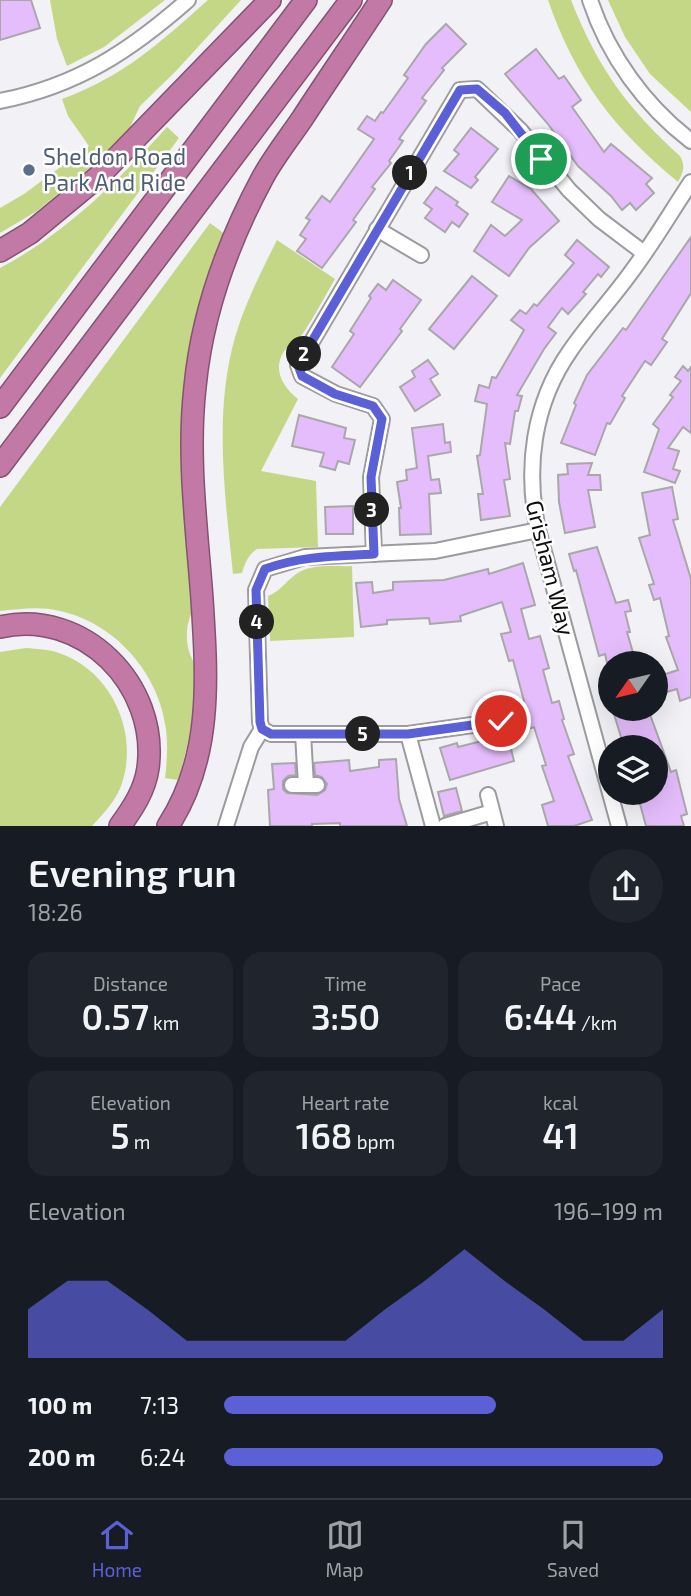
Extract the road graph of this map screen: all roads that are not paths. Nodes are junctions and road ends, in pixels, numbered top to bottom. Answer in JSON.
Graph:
{"nodes":[{"id":1,"x":188,"y":0,"type":"edge"},
{"id":2,"x":270,"y":0,"type":"edge"},
{"id":3,"x":306,"y":0,"type":"edge"},
{"id":4,"x":351,"y":0,"type":"edge"},
{"id":5,"x":381,"y":0,"type":"edge"},
{"id":6,"x":590,"y":0,"type":"edge"},
{"id":7,"x":0,"y":101,"type":"edge"},
{"id":8,"x":691,"y":141,"type":"edge"},
{"id":9,"x":691,"y":182,"type":"edge"},
{"id":10,"x":377,"y":229,"type":"junction"},
{"id":11,"x":0,"y":251,"type":"edge"},
{"id":12,"x":644,"y":254,"type":"junction"},
{"id":13,"x":421,"y":255,"type":"dead end"},
{"id":14,"x":0,"y":407,"type":"edge"},
{"id":15,"x":0,"y":466,"type":"edge"},
{"id":16,"x":538,"y":530,"type":"junction"},
{"id":17,"x":374,"y":554,"type":"junction"},
{"id":18,"x":0,"y":627,"type":"edge"},
{"id":19,"x":501,"y":721,"type":"dead end"},
{"id":20,"x":262,"y":729,"type":"junction"},
{"id":21,"x":303,"y":734,"type":"junction"},
{"id":22,"x":408,"y":734,"type":"junction"},
{"id":23,"x":305,"y":785,"type":"dead end"},
{"id":24,"x":488,"y":795,"type":"dead end"},
{"id":25,"x":494,"y":819,"type":"edge"},
{"id":26,"x":120,"y":826,"type":"edge"},
{"id":27,"x":168,"y":826,"type":"edge"},
{"id":28,"x":226,"y":826,"type":"edge"},
{"id":29,"x":433,"y":826,"type":"edge"},
{"id":30,"x":446,"y":826,"type":"edge"},
{"id":31,"x":619,"y":826,"type":"edge"}],
"edges":[{"from":1,"to":7,"type":"street"},
{"from":2,"to":11,"type":"highway"},
{"from":3,"to":14,"type":"highway"},
{"from":4,"to":15,"type":"highway"},
{"from":5,"to":27,"type":"highway"},
{"from":6,"to":8,"type":"street"},
{"from":9,"to":12,"type":"street","name":"Grisham Way"},
{"from":10,"to":12,"type":"street"},
{"from":10,"to":13,"type":"street"},
{"from":10,"to":17,"type":"street"},
{"from":12,"to":16,"type":"street","name":"Grisham Way"},
{"from":16,"to":17,"type":"street"},
{"from":16,"to":31,"type":"street","name":"Grisham Way"},
{"from":17,"to":20,"type":"street"},
{"from":18,"to":26,"type":"highway"},
{"from":19,"to":22,"type":"street"},
{"from":20,"to":21,"type":"street"},
{"from":20,"to":28,"type":"street"},
{"from":21,"to":22,"type":"street"},
{"from":21,"to":23,"type":"street"},
{"from":22,"to":29,"type":"street"},
{"from":24,"to":25,"type":"street"},
{"from":25,"to":30,"type":"street"}]}
